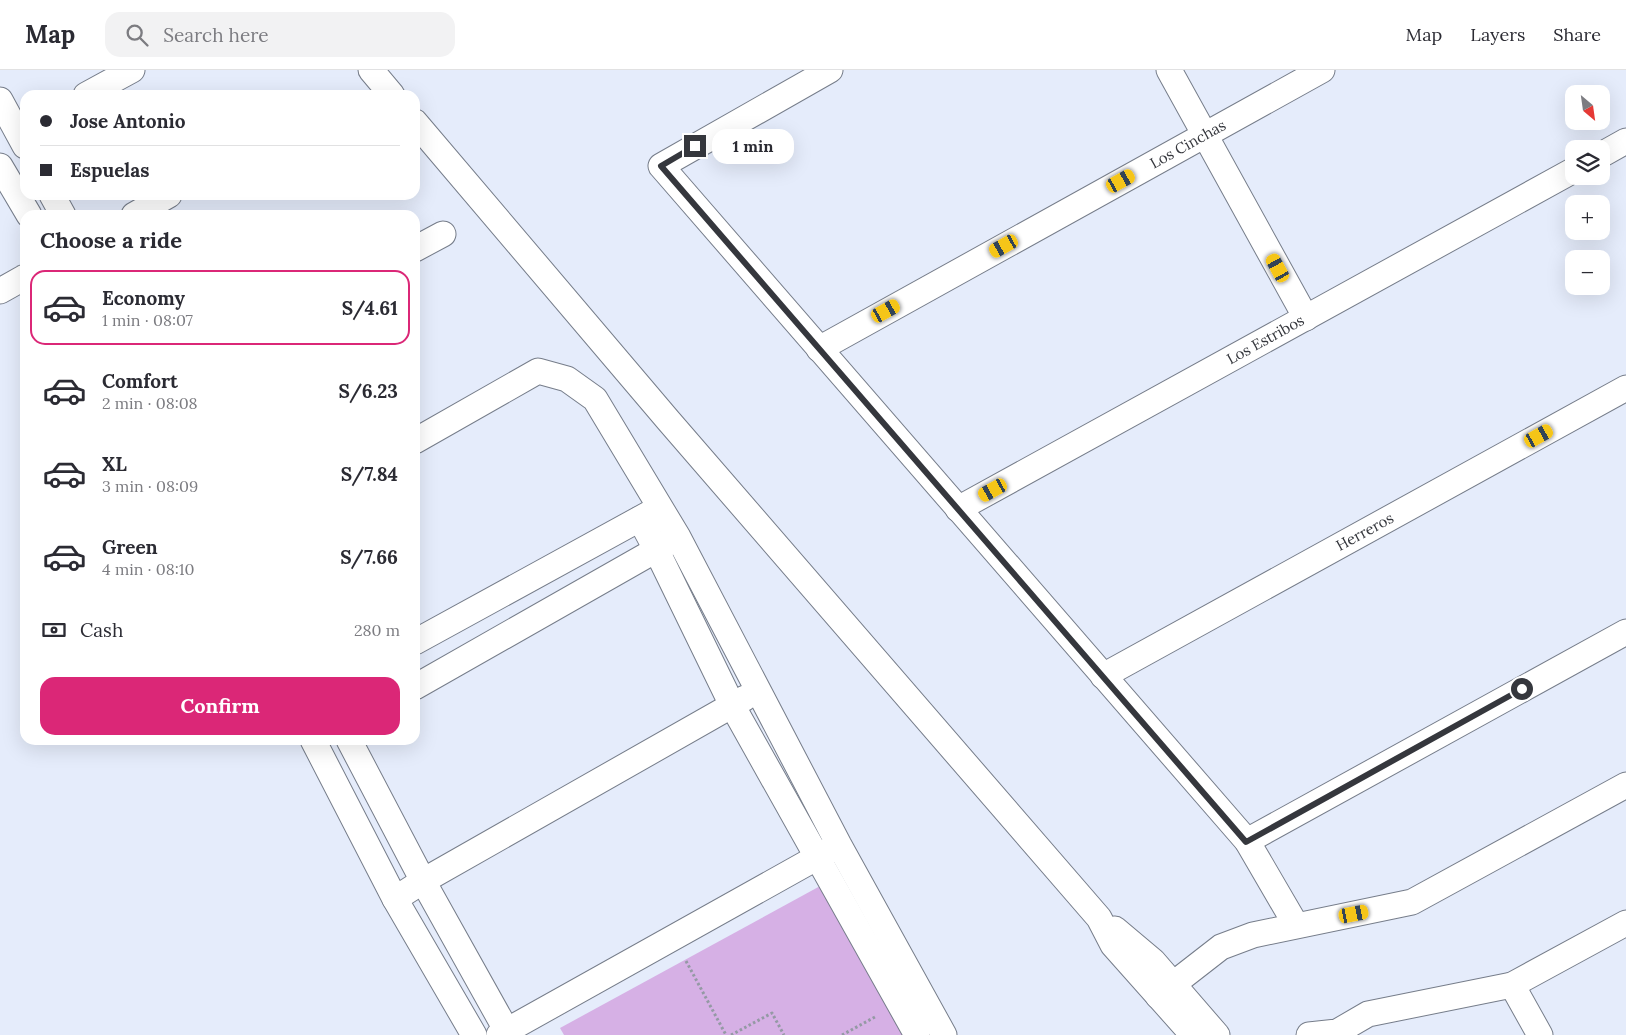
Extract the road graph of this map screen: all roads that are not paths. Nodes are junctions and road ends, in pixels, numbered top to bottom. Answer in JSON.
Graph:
{"nodes":[{"id":1,"x":132,"y":70,"type":"edge"},
{"id":2,"x":371,"y":70,"type":"edge"},
{"id":3,"x":830,"y":70,"type":"edge"},
{"id":4,"x":1169,"y":70,"type":"edge"},
{"id":5,"x":1322,"y":70,"type":"edge"},
{"id":6,"x":95,"y":90,"type":"edge"},
{"id":7,"x":388,"y":90,"type":"edge"},
{"id":8,"x":0,"y":100,"type":"edge"},
{"id":9,"x":420,"y":128,"type":"edge"},
{"id":10,"x":1205,"y":135,"type":"junction"},
{"id":11,"x":17,"y":137,"type":"edge"},
{"id":12,"x":1626,"y":141,"type":"edge"},
{"id":13,"x":1610,"y":149,"type":"edge"},
{"id":14,"x":0,"y":166,"type":"edge"},
{"id":15,"x":1565,"y":175,"type":"edge"},
{"id":16,"x":20,"y":200,"type":"edge"},
{"id":17,"x":160,"y":200,"type":"edge"},
{"id":18,"x":143,"y":210,"type":"edge"},
{"id":19,"x":443,"y":234,"type":"dead end"},
{"id":20,"x":420,"y":246,"type":"edge"},
{"id":21,"x":20,"y":280,"type":"edge"},
{"id":22,"x":0,"y":291,"type":"edge"},
{"id":23,"x":1306,"y":318,"type":"junction"},
{"id":24,"x":819,"y":348,"type":"junction"},
{"id":25,"x":1626,"y":388,"type":"edge"},
{"id":26,"x":420,"y":438,"type":"edge"},
{"id":27,"x":661,"y":508,"type":"junction"},
{"id":28,"x":958,"y":509,"type":"junction"},
{"id":29,"x":640,"y":519,"type":"junction"},
{"id":30,"x":678,"y":537,"type":"junction"},
{"id":31,"x":656,"y":549,"type":"junction"},
{"id":32,"x":496,"y":597,"type":"junction"},
{"id":33,"x":514,"y":630,"type":"junction"},
{"id":34,"x":1626,"y":632,"type":"edge"},
{"id":35,"x":420,"y":639,"type":"edge"},
{"id":36,"x":1103,"y":676,"type":"junction"},
{"id":37,"x":420,"y":684,"type":"edge"},
{"id":38,"x":759,"y":690,"type":"junction"},
{"id":39,"x":732,"y":705,"type":"junction"},
{"id":40,"x":319,"y":745,"type":"edge"},
{"id":41,"x":352,"y":745,"type":"edge"},
{"id":42,"x":1626,"y":785,"type":"edge"},
{"id":43,"x":1246,"y":842,"type":"junction"},
{"id":44,"x":829,"y":851,"type":"junction"},
{"id":45,"x":423,"y":881,"type":"junction"},
{"id":46,"x":394,"y":899,"type":"junction"},
{"id":47,"x":1626,"y":923,"type":"edge"},
{"id":48,"x":1296,"y":925,"type":"junction"},
{"id":49,"x":1512,"y":984,"type":"junction"},
{"id":50,"x":1166,"y":990,"type":"junction"},
{"id":51,"x":910,"y":998,"type":"junction"},
{"id":52,"x":1335,"y":1033,"type":"edge"},
{"id":53,"x":505,"y":1034,"type":"edge"},
{"id":54,"x":474,"y":1035,"type":"edge"},
{"id":55,"x":917,"y":1035,"type":"edge"},
{"id":56,"x":944,"y":1035,"type":"edge"},
{"id":57,"x":1193,"y":1035,"type":"edge"},
{"id":58,"x":1217,"y":1035,"type":"edge"},
{"id":59,"x":1309,"y":1035,"type":"edge"},
{"id":60,"x":1540,"y":1035,"type":"edge"}],
"edges":[{"from":1,"to":6,"type":"street"},
{"from":2,"to":7,"type":"street"},
{"from":3,"to":24,"type":"street"},
{"from":4,"to":10,"type":"street"},
{"from":5,"to":10,"type":"street","name":"Los Cinchas"},
{"from":8,"to":11,"type":"street"},
{"from":9,"to":50,"type":"street"},
{"from":10,"to":23,"type":"street"},
{"from":10,"to":24,"type":"street","name":"Los Cinchas"},
{"from":12,"to":13,"type":"street"},
{"from":14,"to":16,"type":"street"},
{"from":15,"to":23,"type":"street","name":"Los Estribos"},
{"from":17,"to":18,"type":"street"},
{"from":19,"to":20,"type":"street"},
{"from":21,"to":22,"type":"street"},
{"from":23,"to":28,"type":"street","name":"Los Estribos"},
{"from":24,"to":28,"type":"street"},
{"from":25,"to":36,"type":"street","name":"Herreros"},
{"from":26,"to":27,"type":"street"},
{"from":27,"to":29,"type":"street"},
{"from":27,"to":30,"type":"street"},
{"from":28,"to":36,"type":"street"},
{"from":29,"to":31,"type":"street"},
{"from":29,"to":32,"type":"street"},
{"from":30,"to":31,"type":"street"},
{"from":30,"to":38,"type":"street"},
{"from":31,"to":33,"type":"street"},
{"from":31,"to":39,"type":"street"},
{"from":32,"to":33,"type":"street"},
{"from":32,"to":35,"type":"street"},
{"from":33,"to":37,"type":"street"},
{"from":34,"to":43,"type":"street"},
{"from":36,"to":43,"type":"street"},
{"from":38,"to":39,"type":"street"},
{"from":38,"to":44,"type":"street"},
{"from":39,"to":44,"type":"street"},
{"from":39,"to":45,"type":"street"},
{"from":40,"to":46,"type":"street"},
{"from":41,"to":45,"type":"street"},
{"from":42,"to":48,"type":"street"},
{"from":43,"to":48,"type":"street"},
{"from":44,"to":51,"type":"street"},
{"from":44,"to":53,"type":"street"},
{"from":45,"to":46,"type":"street"},
{"from":45,"to":53,"type":"street"},
{"from":46,"to":54,"type":"street"},
{"from":47,"to":49,"type":"street"},
{"from":48,"to":50,"type":"street"},
{"from":49,"to":52,"type":"street"},
{"from":49,"to":60,"type":"street"},
{"from":50,"to":57,"type":"street"},
{"from":50,"to":58,"type":"street"},
{"from":51,"to":55,"type":"street"},
{"from":51,"to":56,"type":"street"},
{"from":52,"to":59,"type":"street"}]}
